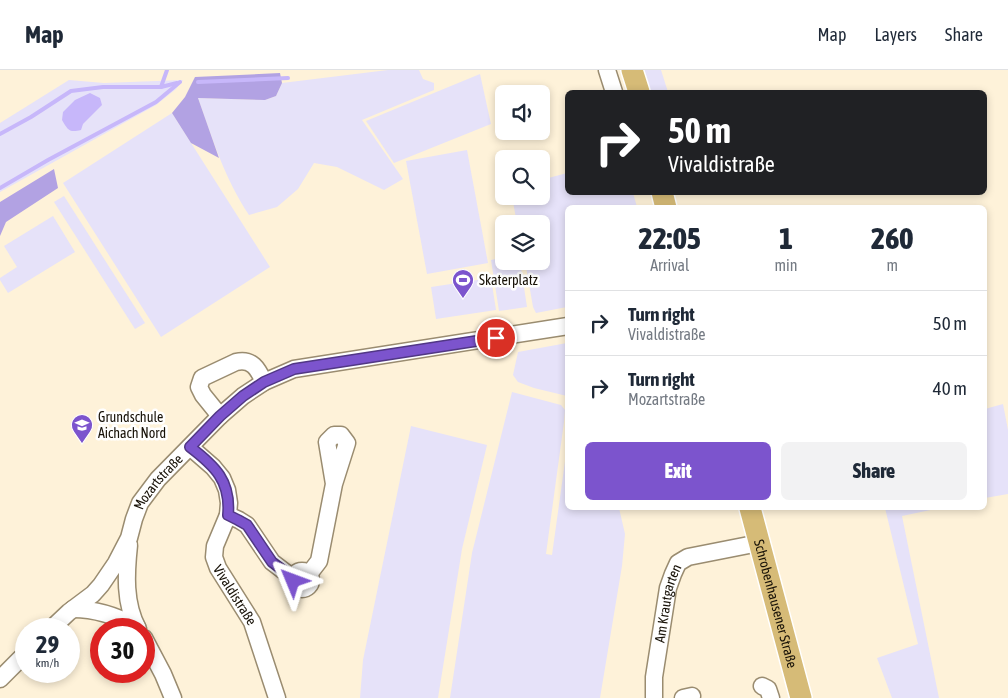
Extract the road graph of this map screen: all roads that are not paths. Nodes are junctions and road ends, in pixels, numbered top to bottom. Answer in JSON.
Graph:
{"nodes":[{"id":1,"x":607,"y":70,"type":"edge"},
{"id":2,"x":632,"y":70,"type":"edge"},
{"id":3,"x":613,"y":90,"type":"edge"},
{"id":4,"x":638,"y":90,"type":"edge"},
{"id":5,"x":565,"y":326,"type":"edge"},
{"id":6,"x":264,"y":382,"type":"junction"},
{"id":7,"x":220,"y":416,"type":"junction"},
{"id":8,"x":190,"y":447,"type":"junction"},
{"id":9,"x":334,"y":484,"type":"dead end"},
{"id":10,"x":751,"y":510,"type":"edge"},
{"id":11,"x":228,"y":515,"type":"junction"},
{"id":12,"x":129,"y":538,"type":"junction"},
{"id":13,"x":759,"y":543,"type":"junction"},
{"id":14,"x":74,"y":610,"type":"junction"},
{"id":15,"x":64,"y":618,"type":"edge"},
{"id":16,"x":116,"y":618,"type":"edge"},
{"id":17,"x":133,"y":618,"type":"edge"},
{"id":18,"x":155,"y":659,"type":"edge"},
{"id":19,"x":15,"y":664,"type":"edge"},
{"id":20,"x":0,"y":679,"type":"edge"},
{"id":21,"x":173,"y":698,"type":"edge"},
{"id":22,"x":277,"y":698,"type":"edge"},
{"id":23,"x":654,"y":698,"type":"edge"},
{"id":24,"x":801,"y":698,"type":"edge"}],
"edges":[{"from":1,"to":3,"type":"street"},
{"from":2,"to":4,"type":"main road"},
{"from":5,"to":6,"type":"street","name":"Mozartstraße"},
{"from":6,"to":7,"type":"street","name":"Mozartstraße"},
{"from":6,"to":7,"type":"street"},
{"from":7,"to":8,"type":"street","name":"Mozartstraße"},
{"from":8,"to":11,"type":"street","name":"Vivaldistraße"},
{"from":8,"to":12,"type":"street","name":"Mozartstraße"},
{"from":9,"to":11,"type":"street"},
{"from":10,"to":13,"type":"main road","name":"Schrobenhausener Straße"},
{"from":11,"to":22,"type":"street","name":"Vivaldistraße"},
{"from":12,"to":14,"type":"street","name":"Mozartstraße"},
{"from":12,"to":17,"type":"street"},
{"from":13,"to":23,"type":"street","name":"Am Krautgarten"},
{"from":13,"to":24,"type":"main road","name":"Schrobenhausener Straße"},
{"from":14,"to":15,"type":"street","name":"Mozartstraße"},
{"from":14,"to":16,"type":"street"},
{"from":18,"to":21,"type":"street"},
{"from":19,"to":20,"type":"street"}]}
